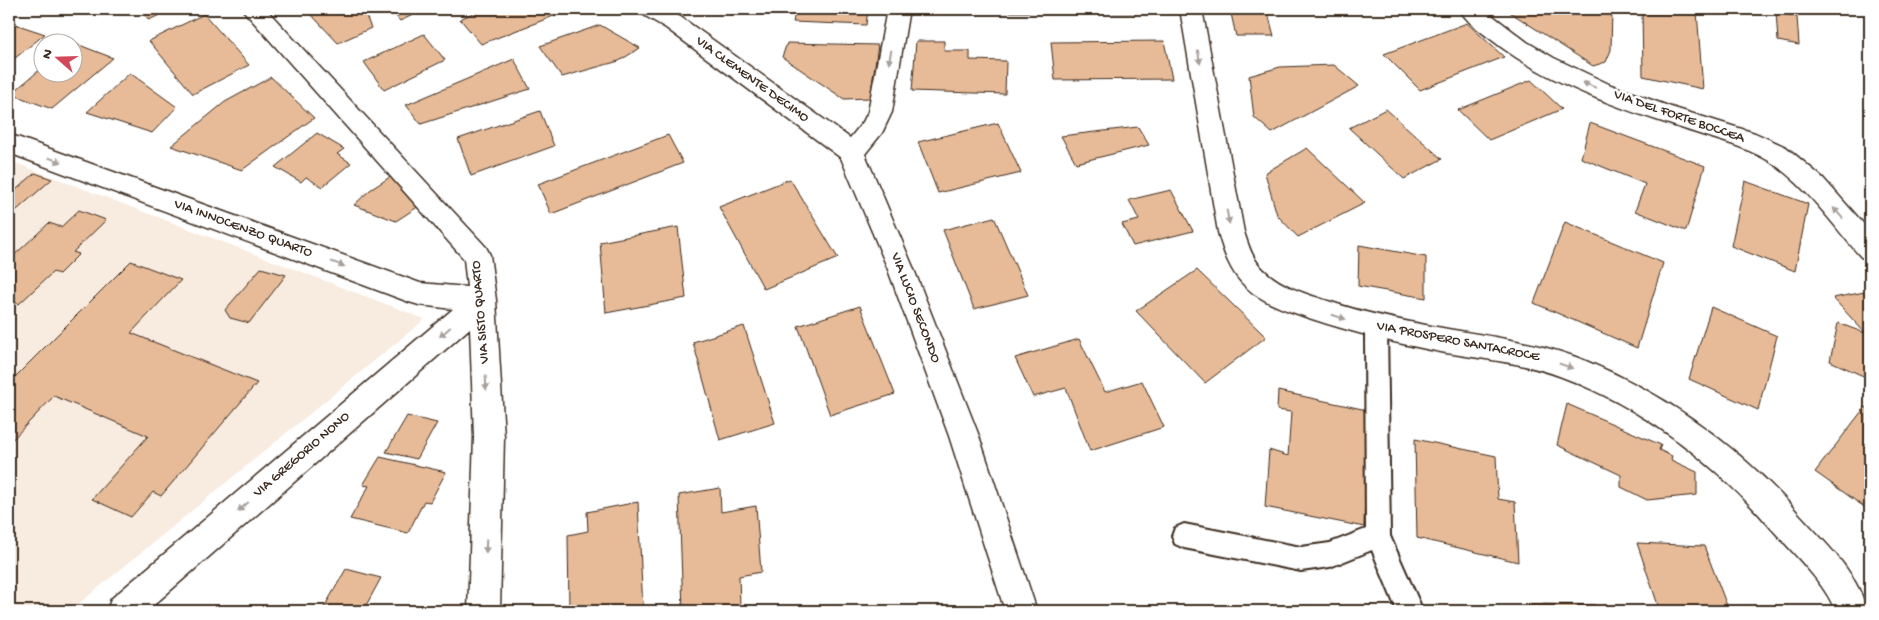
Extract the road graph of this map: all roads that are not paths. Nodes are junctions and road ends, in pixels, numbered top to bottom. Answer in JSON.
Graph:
{"nodes":[{"id":1,"x":253,"y":9,"type":"edge"},
{"id":2,"x":650,"y":9,"type":"edge"},
{"id":3,"x":898,"y":9,"type":"edge"},
{"id":4,"x":1190,"y":9,"type":"edge"},
{"id":5,"x":1470,"y":9,"type":"edge"},
{"id":6,"x":677,"y":16,"type":"edge"},
{"id":7,"x":9,"y":143,"type":"edge"},
{"id":8,"x":852,"y":152,"type":"junction"},
{"id":9,"x":1870,"y":249,"type":"edge"},
{"id":10,"x":482,"y":300,"type":"junction"},
{"id":11,"x":1376,"y":327,"type":"junction"},
{"id":12,"x":1184,"y":536,"type":"dead end"},
{"id":13,"x":1378,"y":536,"type":"junction"},
{"id":14,"x":1857,"y":603,"type":"edge"},
{"id":15,"x":123,"y":611,"type":"edge"},
{"id":16,"x":484,"y":611,"type":"edge"},
{"id":17,"x":1021,"y":611,"type":"edge"},
{"id":18,"x":1410,"y":611,"type":"edge"}],
"edges":[{"from":1,"to":10,"type":"street","name":"VIA SISTO QUARTO"},
{"from":2,"to":6,"type":"street","name":"VIA CLEMENTE DECIMO"},
{"from":3,"to":8,"type":"street","one_way":true},
{"from":4,"to":11,"type":"street","name":"VIA PROSPERO SANTACROCE","one_way":true},
{"from":9,"to":5,"type":"street","name":"VIA DEL FORTE BOCCEA","one_way":true},
{"from":6,"to":8,"type":"street","name":"VIA CLEMENTE DECIMO"},
{"from":7,"to":10,"type":"street","name":"VIA INNOCENZO QUARTO","one_way":true},
{"from":8,"to":17,"type":"street","name":"VIA LUCIO SECONDO"},
{"from":10,"to":15,"type":"street","name":"VIA GREGORIO NONO","one_way":true},
{"from":10,"to":16,"type":"street","name":"VIA SISTO QUARTO","one_way":true},
{"from":11,"to":13,"type":"lane"},
{"from":11,"to":14,"type":"street","name":"VIA PROSPERO SANTACROCE","one_way":true},
{"from":12,"to":13,"type":"lane"},
{"from":13,"to":18,"type":"lane"}]}
